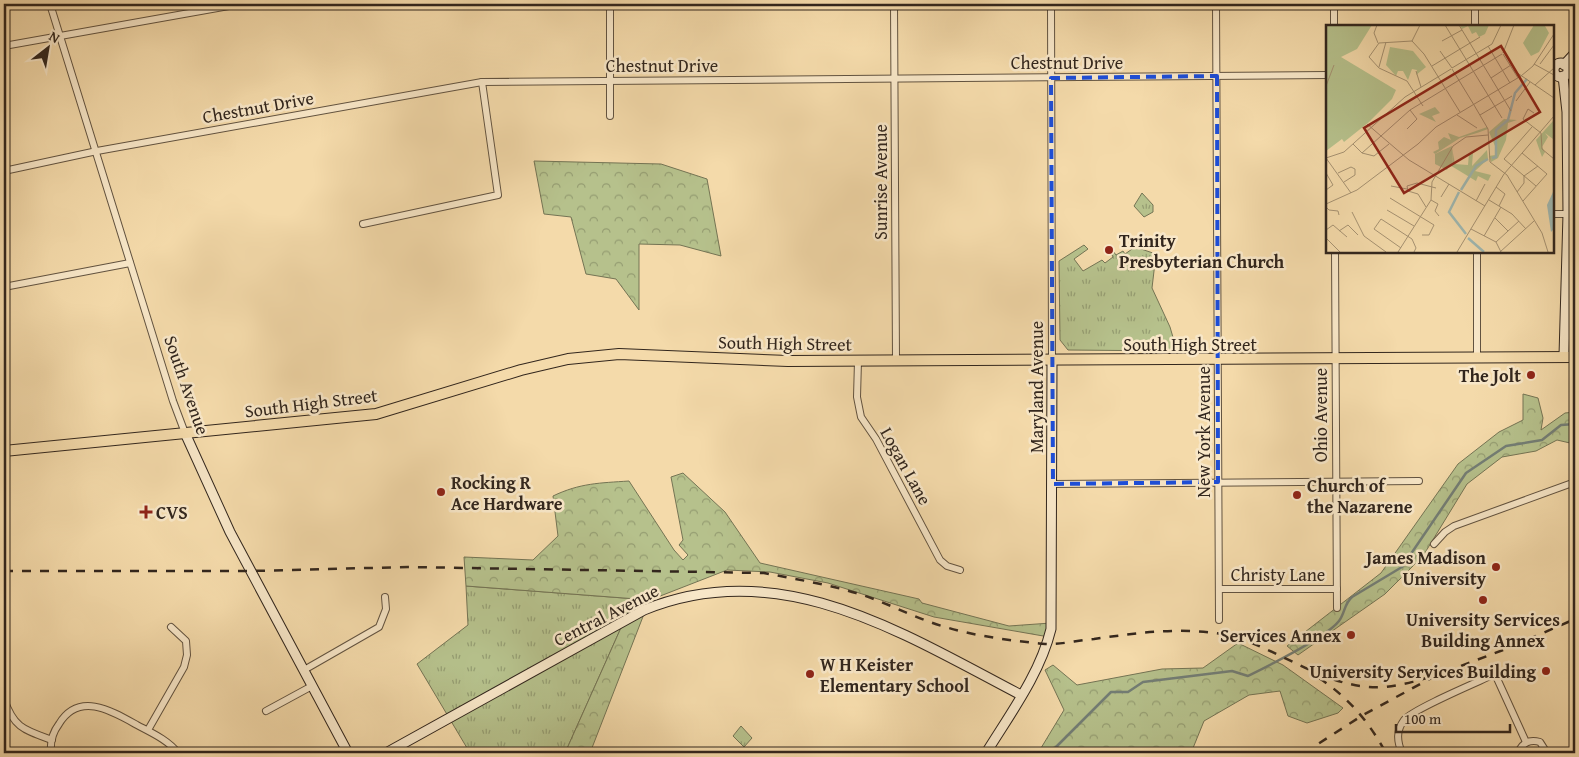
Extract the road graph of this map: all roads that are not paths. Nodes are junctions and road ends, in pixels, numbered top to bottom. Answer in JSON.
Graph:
{"nodes":[{"id":1,"x":50,"y":4,"type":"edge"},
{"id":2,"x":240,"y":4,"type":"edge"},
{"id":3,"x":610,"y":4,"type":"edge"},
{"id":4,"x":894,"y":4,"type":"edge"},
{"id":5,"x":1051,"y":4,"type":"edge"},
{"id":6,"x":1216,"y":4,"type":"edge"},
{"id":7,"x":1334,"y":4,"type":"edge"},
{"id":8,"x":1475,"y":4,"type":"edge"},
{"id":9,"x":1334,"y":25,"type":"edge"},
{"id":10,"x":1475,"y":25,"type":"edge"},
{"id":11,"x":60,"y":36,"type":"junction"},
{"id":12,"x":4,"y":46,"type":"edge"},
{"id":13,"x":1575,"y":53,"type":"edge"},
{"id":14,"x":1557,"y":74,"type":"edge"},
{"id":15,"x":1326,"y":75,"type":"edge"},
{"id":16,"x":1217,"y":76,"type":"junction"},
{"id":17,"x":894,"y":78,"type":"junction"},
{"id":18,"x":1051,"y":78,"type":"junction"},
{"id":19,"x":610,"y":80,"type":"junction"},
{"id":20,"x":482,"y":82,"type":"junction"},
{"id":21,"x":610,"y":116,"type":"dead end"},
{"id":22,"x":96,"y":151,"type":"junction"},
{"id":23,"x":4,"y":171,"type":"edge"},
{"id":24,"x":1554,"y":214,"type":"edge"},
{"id":25,"x":1568,"y":214,"type":"junction"},
{"id":26,"x":363,"y":224,"type":"dead end"},
{"id":27,"x":1335,"y":252,"type":"edge"},
{"id":28,"x":1476,"y":252,"type":"edge"},
{"id":29,"x":130,"y":263,"type":"junction"},
{"id":30,"x":1567,"y":264,"type":"junction"},
{"id":31,"x":4,"y":287,"type":"edge"},
{"id":32,"x":1575,"y":288,"type":"edge"},
{"id":33,"x":1564,"y":356,"type":"junction"},
{"id":34,"x":1575,"y":356,"type":"edge"},
{"id":35,"x":1477,"y":358,"type":"junction"},
{"id":36,"x":1335,"y":359,"type":"junction"},
{"id":37,"x":896,"y":360,"type":"junction"},
{"id":38,"x":1052,"y":360,"type":"junction"},
{"id":39,"x":1218,"y":360,"type":"junction"},
{"id":40,"x":858,"y":361,"type":"junction"},
{"id":41,"x":185,"y":433,"type":"junction"},
{"id":42,"x":4,"y":451,"type":"edge"},
{"id":43,"x":1419,"y":481,"type":"dead end"},
{"id":44,"x":1218,"y":482,"type":"junction"},
{"id":45,"x":1336,"y":482,"type":"junction"},
{"id":46,"x":1575,"y":482,"type":"edge"},
{"id":47,"x":1053,"y":484,"type":"junction"},
{"id":48,"x":1434,"y":544,"type":"dead end"},
{"id":49,"x":960,"y":570,"type":"dead end"},
{"id":50,"x":1219,"y":589,"type":"junction"},
{"id":51,"x":1337,"y":590,"type":"junction"},
{"id":52,"x":385,"y":597,"type":"dead end"},
{"id":53,"x":1337,"y":608,"type":"dead end"},
{"id":54,"x":1219,"y":620,"type":"dead end"},
{"id":55,"x":171,"y":626,"type":"dead end"},
{"id":56,"x":304,"y":670,"type":"junction"},
{"id":57,"x":312,"y":686,"type":"junction"},
{"id":58,"x":1021,"y":695,"type":"junction"},
{"id":59,"x":4,"y":699,"type":"edge"},
{"id":60,"x":266,"y":711,"type":"dead end"},
{"id":61,"x":148,"y":730,"type":"junction"},
{"id":62,"x":52,"y":740,"type":"junction"},
{"id":63,"x":1526,"y":742,"type":"junction"},
{"id":64,"x":51,"y":753,"type":"edge"},
{"id":65,"x":178,"y":753,"type":"edge"},
{"id":66,"x":348,"y":753,"type":"edge"},
{"id":67,"x":386,"y":753,"type":"edge"},
{"id":68,"x":986,"y":753,"type":"edge"},
{"id":69,"x":1402,"y":753,"type":"edge"},
{"id":70,"x":1518,"y":753,"type":"edge"},
{"id":71,"x":1548,"y":753,"type":"edge"}],
"edges":[{"from":1,"to":11,"type":"street","name":"South Avenue"},
{"from":2,"to":11,"type":"street"},
{"from":3,"to":19,"type":"street"},
{"from":4,"to":17,"type":"street","name":"Sunrise Avenue"},
{"from":5,"to":18,"type":"street","name":"Maryland Avenue"},
{"from":6,"to":16,"type":"street","name":"New York Avenue"},
{"from":7,"to":9,"type":"street"},
{"from":8,"to":10,"type":"street"},
{"from":11,"to":12,"type":"street"},
{"from":11,"to":22,"type":"street","name":"South Avenue"},
{"from":13,"to":14,"type":"street"},
{"from":14,"to":25,"type":"street"},
{"from":15,"to":16,"type":"street","name":"Chestnut Drive"},
{"from":16,"to":18,"type":"street","name":"Chestnut Drive"},
{"from":16,"to":39,"type":"street","name":"New York Avenue"},
{"from":17,"to":18,"type":"street","name":"Chestnut Drive"},
{"from":17,"to":19,"type":"street","name":"Chestnut Drive"},
{"from":17,"to":37,"type":"street","name":"Sunrise Avenue"},
{"from":18,"to":38,"type":"street","name":"Maryland Avenue"},
{"from":19,"to":20,"type":"street","name":"Chestnut Drive"},
{"from":19,"to":21,"type":"street"},
{"from":20,"to":22,"type":"street","name":"Chestnut Drive"},
{"from":20,"to":26,"type":"street"},
{"from":22,"to":23,"type":"street","name":"Chestnut Drive"},
{"from":22,"to":29,"type":"street","name":"South Avenue"},
{"from":24,"to":25,"type":"street"},
{"from":25,"to":30,"type":"street"},
{"from":27,"to":36,"type":"street","name":"Ohio Avenue"},
{"from":28,"to":35,"type":"street"},
{"from":29,"to":31,"type":"street"},
{"from":29,"to":41,"type":"street","name":"South Avenue"},
{"from":30,"to":32,"type":"street"},
{"from":30,"to":33,"type":"street"},
{"from":33,"to":34,"type":"main road","name":"South High Street"},
{"from":33,"to":35,"type":"main road","name":"South High Street"},
{"from":35,"to":36,"type":"main road","name":"South High Street"},
{"from":36,"to":39,"type":"main road","name":"South High Street"},
{"from":36,"to":45,"type":"street","name":"Ohio Avenue"},
{"from":37,"to":38,"type":"main road","name":"South High Street"},
{"from":37,"to":40,"type":"main road","name":"South High Street"},
{"from":38,"to":39,"type":"main road","name":"South High Street"},
{"from":38,"to":47,"type":"street","name":"Maryland Avenue"},
{"from":39,"to":44,"type":"street","name":"New York Avenue"},
{"from":40,"to":41,"type":"main road","name":"South High Street"},
{"from":40,"to":49,"type":"street","name":"Logan Lane"},
{"from":41,"to":42,"type":"main road","name":"South High Street"},
{"from":41,"to":56,"type":"street","name":"South Avenue"},
{"from":43,"to":45,"type":"street"},
{"from":44,"to":45,"type":"street"},
{"from":44,"to":47,"type":"street"},
{"from":44,"to":50,"type":"street","name":"New York Avenue"},
{"from":45,"to":51,"type":"street","name":"Ohio Avenue"},
{"from":46,"to":48,"type":"street"},
{"from":47,"to":58,"type":"street","name":"Maryland Avenue"},
{"from":50,"to":51,"type":"street","name":"Christy Lane"},
{"from":50,"to":54,"type":"street","name":"New York Avenue"},
{"from":51,"to":53,"type":"street","name":"Ohio Avenue"},
{"from":52,"to":56,"type":"street"},
{"from":55,"to":61,"type":"street"},
{"from":56,"to":57,"type":"street","name":"South Avenue"},
{"from":57,"to":60,"type":"street"},
{"from":57,"to":66,"type":"street","name":"South Avenue"},
{"from":58,"to":67,"type":"street","name":"Central Avenue"},
{"from":58,"to":68,"type":"street","name":"Maryland Avenue"},
{"from":59,"to":62,"type":"street"},
{"from":61,"to":62,"type":"street"},
{"from":61,"to":65,"type":"street"},
{"from":62,"to":64,"type":"street"},
{"from":63,"to":69,"type":"street"},
{"from":63,"to":70,"type":"street"},
{"from":63,"to":71,"type":"street"}]}
